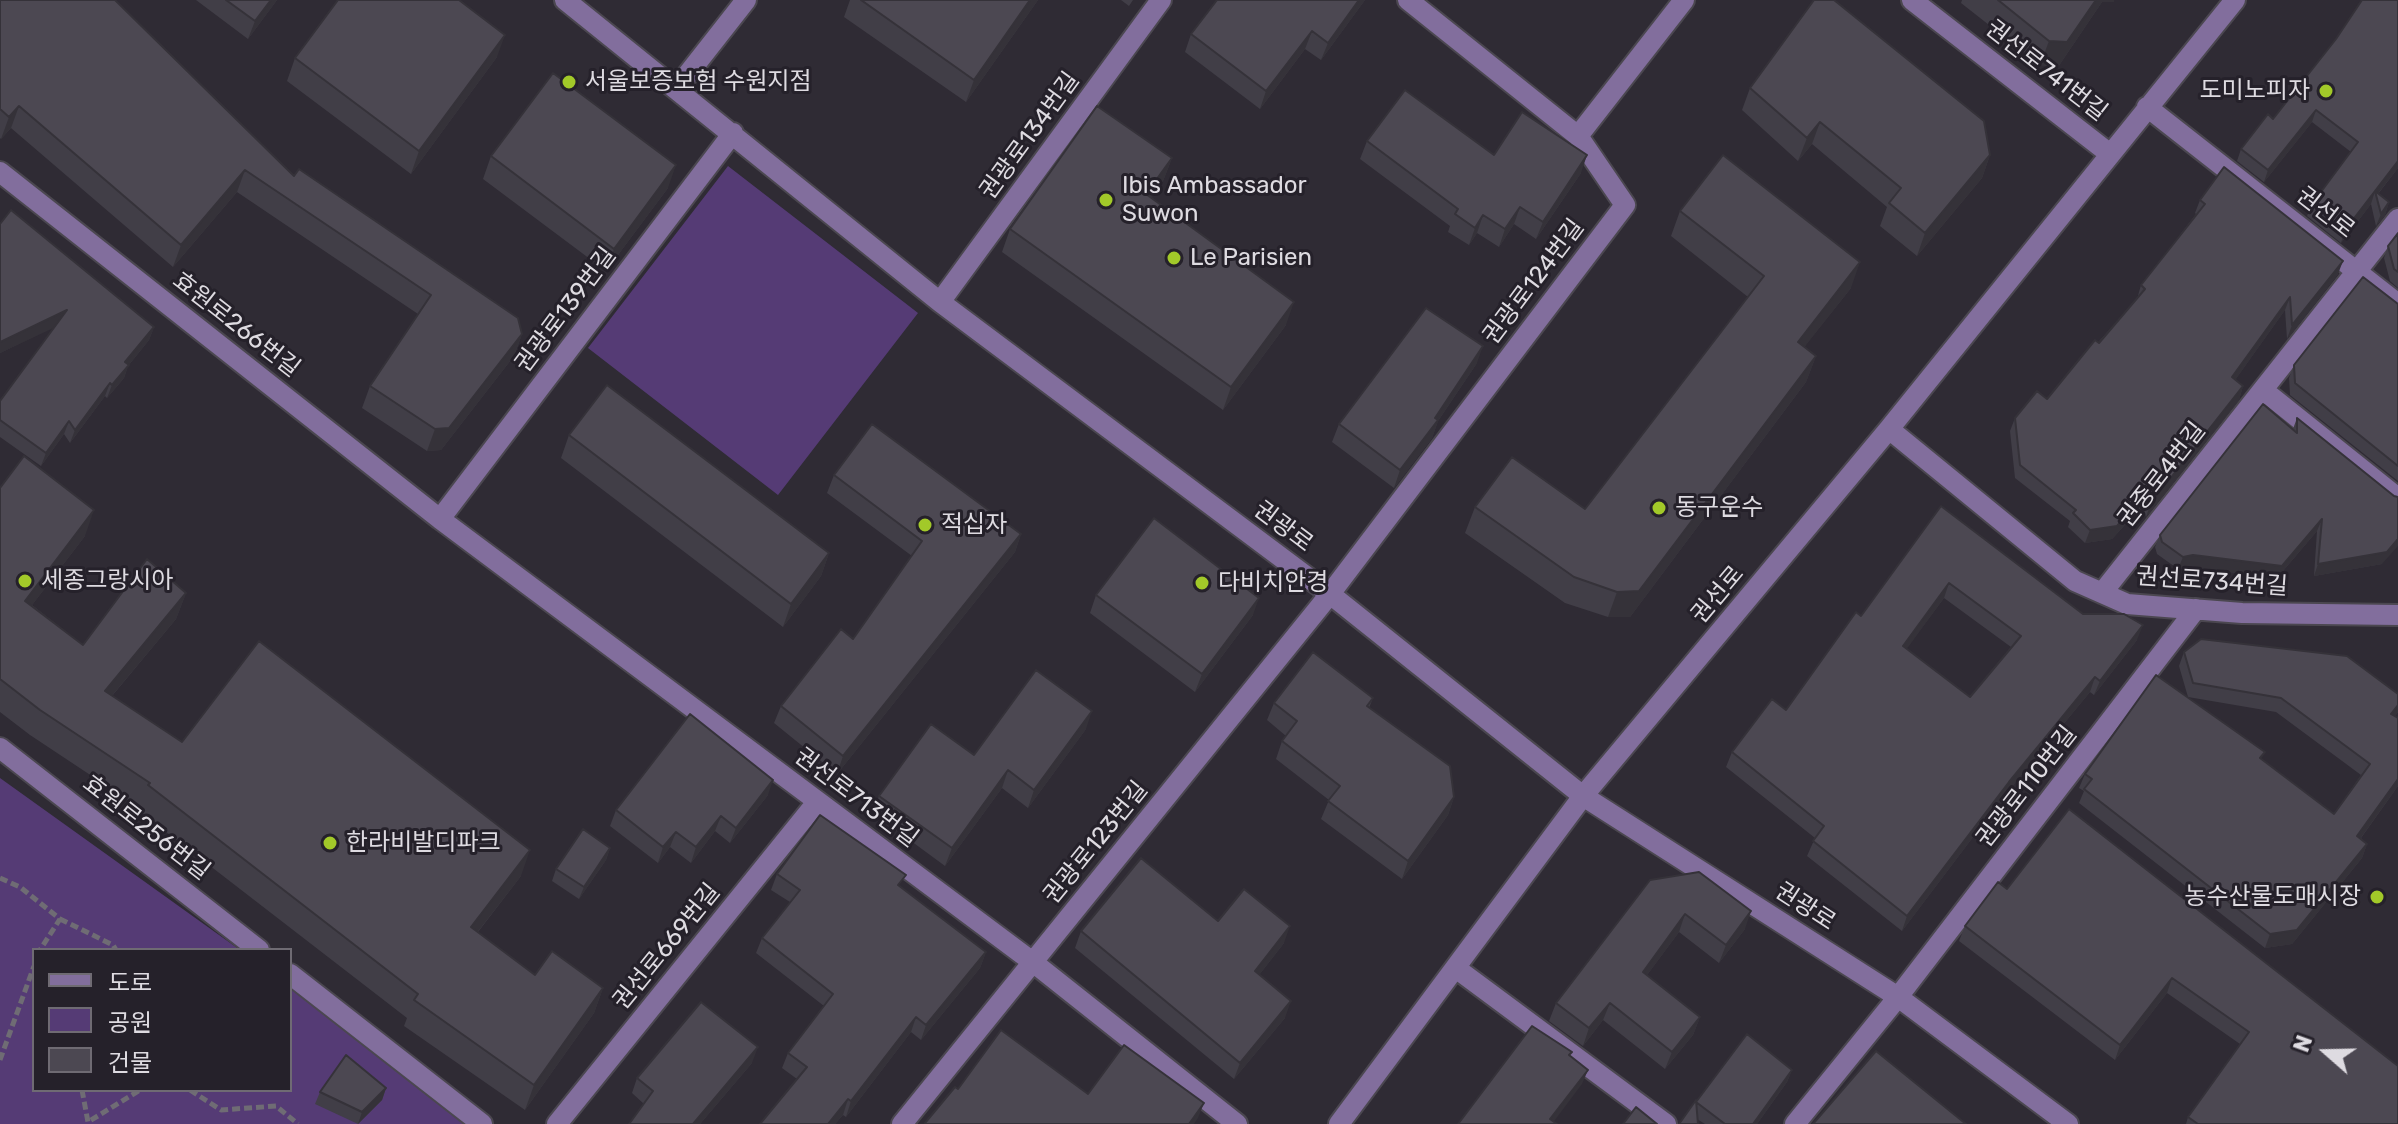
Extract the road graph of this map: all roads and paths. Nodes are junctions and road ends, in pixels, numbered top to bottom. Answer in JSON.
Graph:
{"nodes":[{"id":1,"x":565,"y":0,"type":"edge"},
{"id":2,"x":746,"y":0,"type":"edge"},
{"id":3,"x":1161,"y":0,"type":"edge"},
{"id":4,"x":1408,"y":0,"type":"edge"},
{"id":5,"x":1684,"y":0,"type":"edge"},
{"id":6,"x":1912,"y":0,"type":"edge"},
{"id":7,"x":2235,"y":0,"type":"edge"},
{"id":8,"x":677,"y":88,"type":"junction"},
{"id":9,"x":2147,"y":107,"type":"junction"},
{"id":10,"x":733,"y":133,"type":"junction"},
{"id":11,"x":1578,"y":136,"type":"junction"},
{"id":12,"x":2110,"y":154,"type":"junction"},
{"id":13,"x":0,"y":172,"type":"edge"},
{"id":14,"x":2398,"y":219,"type":"edge"},
{"id":15,"x":2357,"y":271,"type":"junction"},
{"id":16,"x":940,"y":302,"type":"junction"},
{"id":17,"x":2398,"y":304,"type":"edge"},
{"id":18,"x":2263,"y":390,"type":"junction"},
{"id":19,"x":1889,"y":429,"type":"junction"},
{"id":20,"x":2398,"y":498,"type":"edge"},
{"id":21,"x":440,"y":519,"type":"junction"},
{"id":22,"x":2102,"y":593,"type":"junction"},
{"id":23,"x":1330,"y":594,"type":"junction"},
{"id":24,"x":2196,"y":609,"type":"junction"},
{"id":25,"x":2398,"y":615,"type":"edge"},
{"id":26,"x":0,"y":748,"type":"edge"},
{"id":27,"x":1583,"y":796,"type":"junction"},
{"id":28,"x":817,"y":802,"type":"junction"},
{"id":29,"x":0,"y":878,"type":"edge"},
{"id":30,"x":60,"y":919,"type":"junction"},
{"id":31,"x":41,"y":948,"type":"edge"},
{"id":32,"x":115,"y":948,"type":"edge"},
{"id":33,"x":256,"y":948,"type":"edge"},
{"id":34,"x":1034,"y":963,"type":"junction"},
{"id":35,"x":1457,"y":969,"type":"junction"},
{"id":36,"x":32,"y":972,"type":"edge"},
{"id":37,"x":292,"y":976,"type":"edge"},
{"id":38,"x":1898,"y":997,"type":"junction"},
{"id":39,"x":0,"y":1060,"type":"edge"},
{"id":40,"x":82,"y":1092,"type":"edge"},
{"id":41,"x":137,"y":1092,"type":"edge"},
{"id":42,"x":193,"y":1092,"type":"edge"},
{"id":43,"x":298,"y":1124,"type":"edge"},
{"id":44,"x":482,"y":1124,"type":"edge"},
{"id":45,"x":557,"y":1124,"type":"edge"},
{"id":46,"x":902,"y":1124,"type":"edge"},
{"id":47,"x":1237,"y":1124,"type":"edge"},
{"id":48,"x":1339,"y":1124,"type":"edge"},
{"id":49,"x":1666,"y":1124,"type":"edge"},
{"id":50,"x":1795,"y":1124,"type":"edge"},
{"id":51,"x":2068,"y":1124,"type":"edge"}],
"edges":[{"from":1,"to":8,"type":"street","name":"권광로"},
{"from":2,"to":8,"type":"street"},
{"from":3,"to":16,"type":"street","name":"권광로134번길"},
{"from":4,"to":11,"type":"street"},
{"from":5,"to":11,"type":"street"},
{"from":6,"to":12,"type":"street","name":"권선로741번길"},
{"from":7,"to":9,"type":"street","name":"권선로"},
{"from":8,"to":10,"type":"street","name":"권광로"},
{"from":9,"to":12,"type":"street","name":"권선로"},
{"from":9,"to":15,"type":"street","name":"권선로"},
{"from":10,"to":16,"type":"street","name":"권광로"},
{"from":10,"to":21,"type":"street","name":"권광로139번길"},
{"from":11,"to":23,"type":"street","name":"권광로124번길"},
{"from":12,"to":19,"type":"street","name":"권선로"},
{"from":13,"to":21,"type":"street","name":"효원로266번길"},
{"from":14,"to":15,"type":"street","name":"권중로4번길"},
{"from":15,"to":17,"type":"street"},
{"from":15,"to":18,"type":"street","name":"권중로4번길"},
{"from":16,"to":23,"type":"street","name":"권광로"},
{"from":18,"to":20,"type":"street"},
{"from":18,"to":22,"type":"street","name":"권중로4번길"},
{"from":19,"to":22,"type":"street","name":"권선로734번길"},
{"from":19,"to":27,"type":"street","name":"권선로"},
{"from":21,"to":28,"type":"street","name":"권선로713번길"},
{"from":22,"to":24,"type":"street","name":"권선로734번길"},
{"from":23,"to":27,"type":"street","name":"권광로"},
{"from":23,"to":34,"type":"street","name":"권광로123번길"},
{"from":24,"to":25,"type":"street","name":"권선로734번길"},
{"from":24,"to":38,"type":"street","name":"권광로110번길"},
{"from":26,"to":33,"type":"street","name":"효원로256번길"},
{"from":27,"to":35,"type":"street","name":"권선로"},
{"from":27,"to":38,"type":"street","name":"권광로"},
{"from":28,"to":34,"type":"street","name":"권선로713번길"},
{"from":28,"to":45,"type":"street","name":"권선로669번길"},
{"from":29,"to":30,"type":"path"},
{"from":30,"to":31,"type":"path"},
{"from":30,"to":32,"type":"path"},
{"from":34,"to":46,"type":"street","name":"권광로123번길"},
{"from":34,"to":47,"type":"street","name":"권선로713번길"},
{"from":35,"to":48,"type":"street","name":"권선로"},
{"from":35,"to":49,"type":"street"},
{"from":36,"to":39,"type":"path"},
{"from":37,"to":44,"type":"street"},
{"from":38,"to":50,"type":"street","name":"권광로110번길"},
{"from":38,"to":51,"type":"street","name":"권광로"},
{"from":40,"to":41,"type":"path"},
{"from":42,"to":43,"type":"path"}]}
